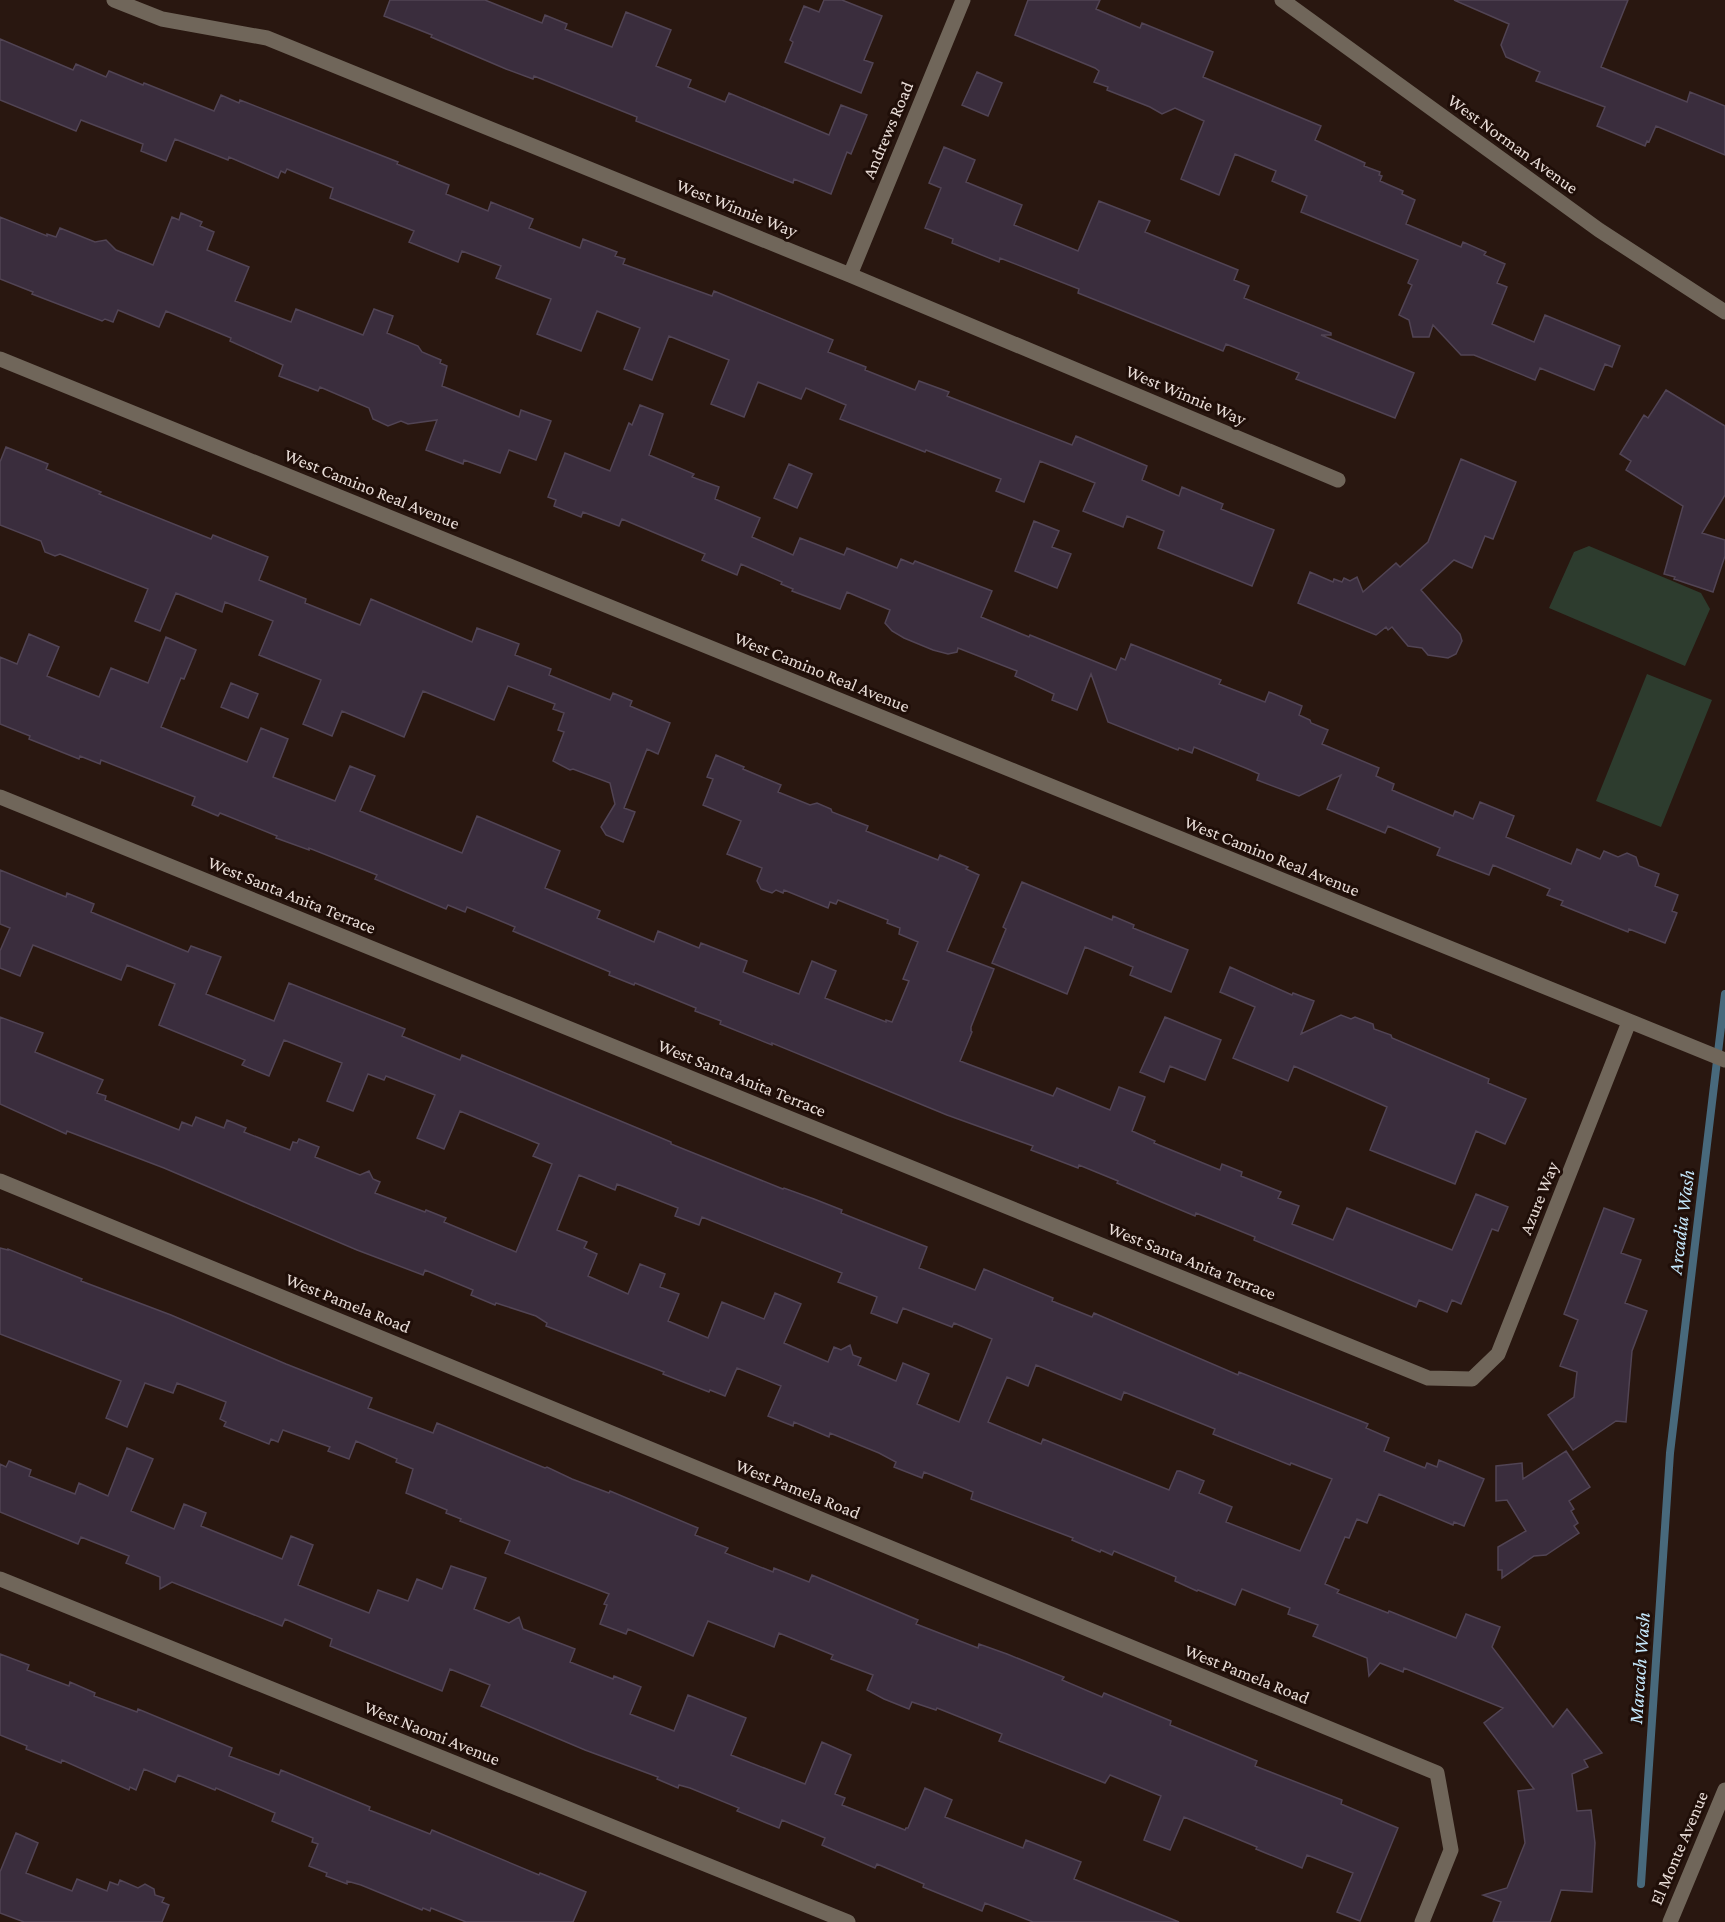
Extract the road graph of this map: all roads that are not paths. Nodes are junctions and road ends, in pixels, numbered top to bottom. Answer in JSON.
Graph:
{"nodes":[{"id":1,"x":114,"y":0,"type":"edge"},
{"id":2,"x":963,"y":0,"type":"edge"},
{"id":3,"x":1282,"y":0,"type":"edge"},
{"id":4,"x":850,"y":275,"type":"junction"},
{"id":5,"x":1725,"y":312,"type":"edge"},
{"id":6,"x":0,"y":359,"type":"edge"},
{"id":7,"x":1338,"y":480,"type":"dead end"},
{"id":8,"x":0,"y":797,"type":"edge"},
{"id":9,"x":1629,"y":1022,"type":"junction"},
{"id":10,"x":1725,"y":1060,"type":"edge"},
{"id":11,"x":0,"y":1181,"type":"edge"},
{"id":12,"x":1472,"y":1379,"type":"joint"},
{"id":13,"x":0,"y":1579,"type":"edge"},
{"id":14,"x":1725,"y":1790,"type":"edge"},
{"id":15,"x":849,"y":1922,"type":"edge"},
{"id":16,"x":1422,"y":1922,"type":"edge"},
{"id":17,"x":1670,"y":1922,"type":"edge"}],
"edges":[{"from":1,"to":4,"type":"street","name":"West Winnie Way"},
{"from":2,"to":4,"type":"street","name":"Andrews Road"},
{"from":3,"to":5,"type":"street","name":"West Norman Avenue"},
{"from":4,"to":7,"type":"street","name":"West Winnie Way"},
{"from":6,"to":9,"type":"street","name":"West Camino Real Avenue"},
{"from":8,"to":12,"type":"street","name":"West Santa Anita Terrace"},
{"from":9,"to":10,"type":"street","name":"West Camino Real Avenue"},
{"from":9,"to":12,"type":"street","name":"Azure Way"},
{"from":11,"to":16,"type":"street","name":"West Pamela Road"},
{"from":13,"to":15,"type":"street","name":"West Naomi Avenue"},
{"from":14,"to":17,"type":"street","name":"El Monte Avenue"}]}
